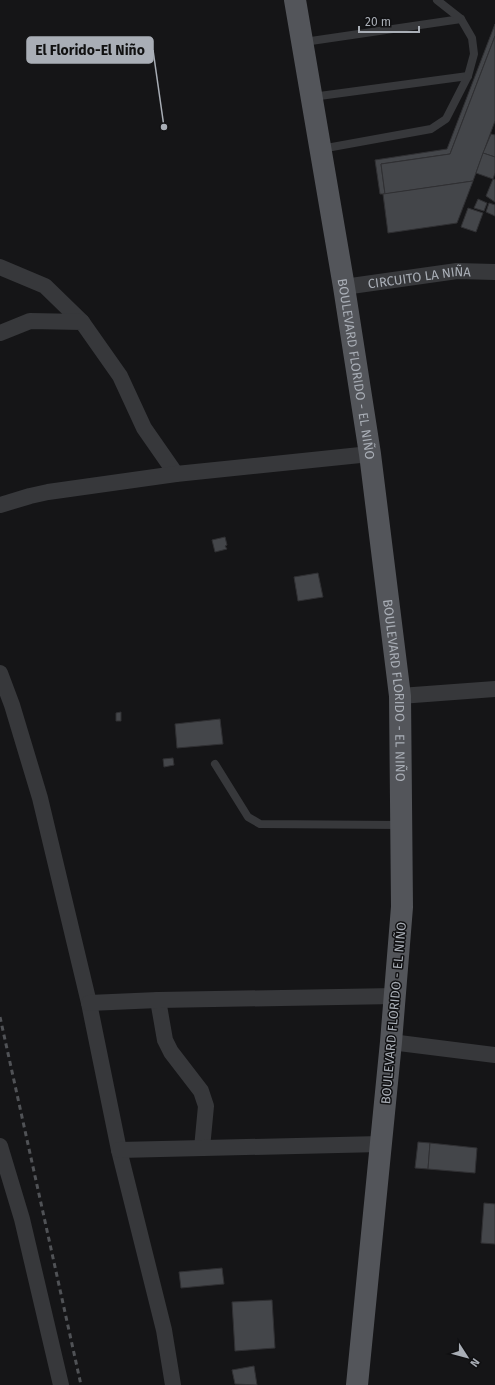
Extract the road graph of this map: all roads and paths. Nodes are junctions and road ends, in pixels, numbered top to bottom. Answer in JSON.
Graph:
{"nodes":[{"id":1,"x":295,"y":0,"type":"edge"},
{"id":2,"x":437,"y":0,"type":"edge"},
{"id":3,"x":461,"y":19,"type":"junction"},
{"id":4,"x":303,"y":42,"type":"junction"},
{"id":5,"x":468,"y":76,"type":"junction"},
{"id":6,"x":312,"y":97,"type":"junction"},
{"id":7,"x":321,"y":149,"type":"junction"},
{"id":8,"x":0,"y":267,"type":"edge"},
{"id":9,"x":495,"y":272,"type":"edge"},
{"id":10,"x":344,"y":288,"type":"junction"},
{"id":11,"x":82,"y":322,"type":"junction"},
{"id":12,"x":0,"y":333,"type":"edge"},
{"id":13,"x":370,"y":454,"type":"junction"},
{"id":14,"x":176,"y":474,"type":"junction"},
{"id":15,"x":1,"y":504,"type":"edge"},
{"id":16,"x":0,"y":673,"type":"edge"},
{"id":17,"x":495,"y":689,"type":"edge"},
{"id":18,"x":400,"y":696,"type":"junction"},
{"id":19,"x":215,"y":764,"type":"dead end"},
{"id":20,"x":401,"y":825,"type":"junction"},
{"id":21,"x":395,"y":996,"type":"junction"},
{"id":22,"x":158,"y":1000,"type":"junction"},
{"id":23,"x":89,"y":1003,"type":"junction"},
{"id":24,"x":391,"y":1042,"type":"junction"},
{"id":25,"x":495,"y":1055,"type":"edge"},
{"id":26,"x":381,"y":1144,"type":"junction"},
{"id":27,"x":0,"y":1146,"type":"edge"},
{"id":28,"x":202,"y":1148,"type":"junction"},
{"id":29,"x":120,"y":1150,"type":"junction"},
{"id":30,"x":61,"y":1385,"type":"edge"},
{"id":31,"x":173,"y":1385,"type":"edge"},
{"id":32,"x":357,"y":1385,"type":"edge"}],
"edges":[{"from":1,"to":4,"type":"main road","name":"BOULEVARD FLORIDO - EL NIÑO"},
{"from":2,"to":3,"type":"lane"},
{"from":3,"to":4,"type":"lane"},
{"from":3,"to":5,"type":"lane"},
{"from":4,"to":6,"type":"main road","name":"BOULEVARD FLORIDO - EL NIÑO"},
{"from":5,"to":6,"type":"lane"},
{"from":5,"to":7,"type":"lane"},
{"from":6,"to":7,"type":"main road","name":"BOULEVARD FLORIDO - EL NIÑO"},
{"from":7,"to":10,"type":"main road","name":"BOULEVARD FLORIDO - EL NIÑO"},
{"from":8,"to":11,"type":"street"},
{"from":9,"to":10,"type":"street","name":"CIRCUITO LA NIÑA"},
{"from":10,"to":13,"type":"main road","name":"BOULEVARD FLORIDO - EL NIÑO"},
{"from":11,"to":12,"type":"street"},
{"from":11,"to":14,"type":"street"},
{"from":13,"to":14,"type":"street"},
{"from":13,"to":18,"type":"main road","name":"BOULEVARD FLORIDO - EL NIÑO"},
{"from":14,"to":15,"type":"street"},
{"from":16,"to":23,"type":"street"},
{"from":17,"to":18,"type":"street"},
{"from":18,"to":20,"type":"main road","name":"BOULEVARD FLORIDO - EL NIÑO"},
{"from":19,"to":20,"type":"lane"},
{"from":20,"to":21,"type":"main road","name":"BOULEVARD FLORIDO - EL NIÑO"},
{"from":21,"to":22,"type":"street"},
{"from":21,"to":24,"type":"main road","name":"BOULEVARD FLORIDO - EL NIÑO"},
{"from":22,"to":23,"type":"street"},
{"from":22,"to":28,"type":"street"},
{"from":23,"to":29,"type":"street"},
{"from":24,"to":25,"type":"street"},
{"from":24,"to":26,"type":"main road","name":"BOULEVARD FLORIDO - EL NIÑO"},
{"from":26,"to":28,"type":"street"},
{"from":26,"to":32,"type":"main road","name":"BOULEVARD FLORIDO - EL NIÑO"},
{"from":27,"to":30,"type":"street"},
{"from":28,"to":29,"type":"street"},
{"from":29,"to":31,"type":"street"}]}
